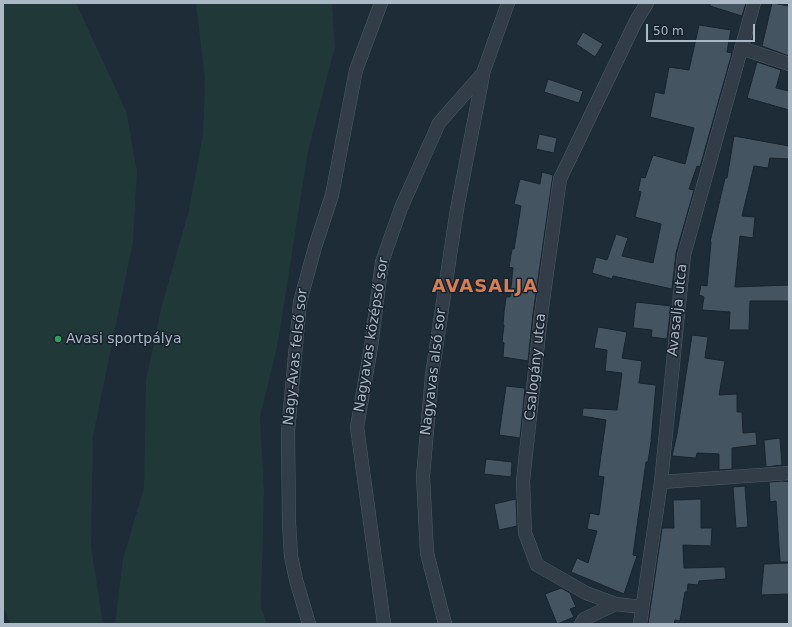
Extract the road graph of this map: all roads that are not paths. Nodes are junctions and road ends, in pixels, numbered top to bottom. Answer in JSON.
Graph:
{"nodes":[{"id":1,"x":381,"y":3,"type":"edge"},
{"id":2,"x":508,"y":3,"type":"edge"},
{"id":3,"x":647,"y":3,"type":"edge"},
{"id":4,"x":754,"y":3,"type":"edge"},
{"id":5,"x":741,"y":48,"type":"junction"},
{"id":6,"x":789,"y":64,"type":"edge"},
{"id":7,"x":483,"y":73,"type":"junction"},
{"id":8,"x":789,"y":473,"type":"edge"},
{"id":9,"x":661,"y":482,"type":"junction"},
{"id":10,"x":616,"y":604,"type":"junction"},
{"id":11,"x":642,"y":607,"type":"junction"},
{"id":12,"x":309,"y":624,"type":"edge"},
{"id":13,"x":384,"y":624,"type":"edge"},
{"id":14,"x":445,"y":624,"type":"edge"},
{"id":15,"x":581,"y":624,"type":"edge"},
{"id":16,"x":640,"y":624,"type":"edge"}],
"edges":[{"from":1,"to":12,"type":"street","name":"Nagy-Avas felső sor"},
{"from":2,"to":7,"type":"street","name":"Nagyavas középső sor"},
{"from":3,"to":10,"type":"street","name":"Csalogány utca"},
{"from":4,"to":5,"type":"street","name":"Avasalja utca"},
{"from":5,"to":6,"type":"street"},
{"from":5,"to":9,"type":"street","name":"Avasalja utca"},
{"from":7,"to":13,"type":"street","name":"Nagyavas középső sor"},
{"from":7,"to":14,"type":"street","name":"Nagyavas alsó sor"},
{"from":8,"to":9,"type":"street"},
{"from":9,"to":11,"type":"street","name":"Avasalja utca"},
{"from":10,"to":11,"type":"street","name":"Csalogány utca"},
{"from":10,"to":15,"type":"street"},
{"from":11,"to":16,"type":"street","name":"Avasalja utca"}]}
